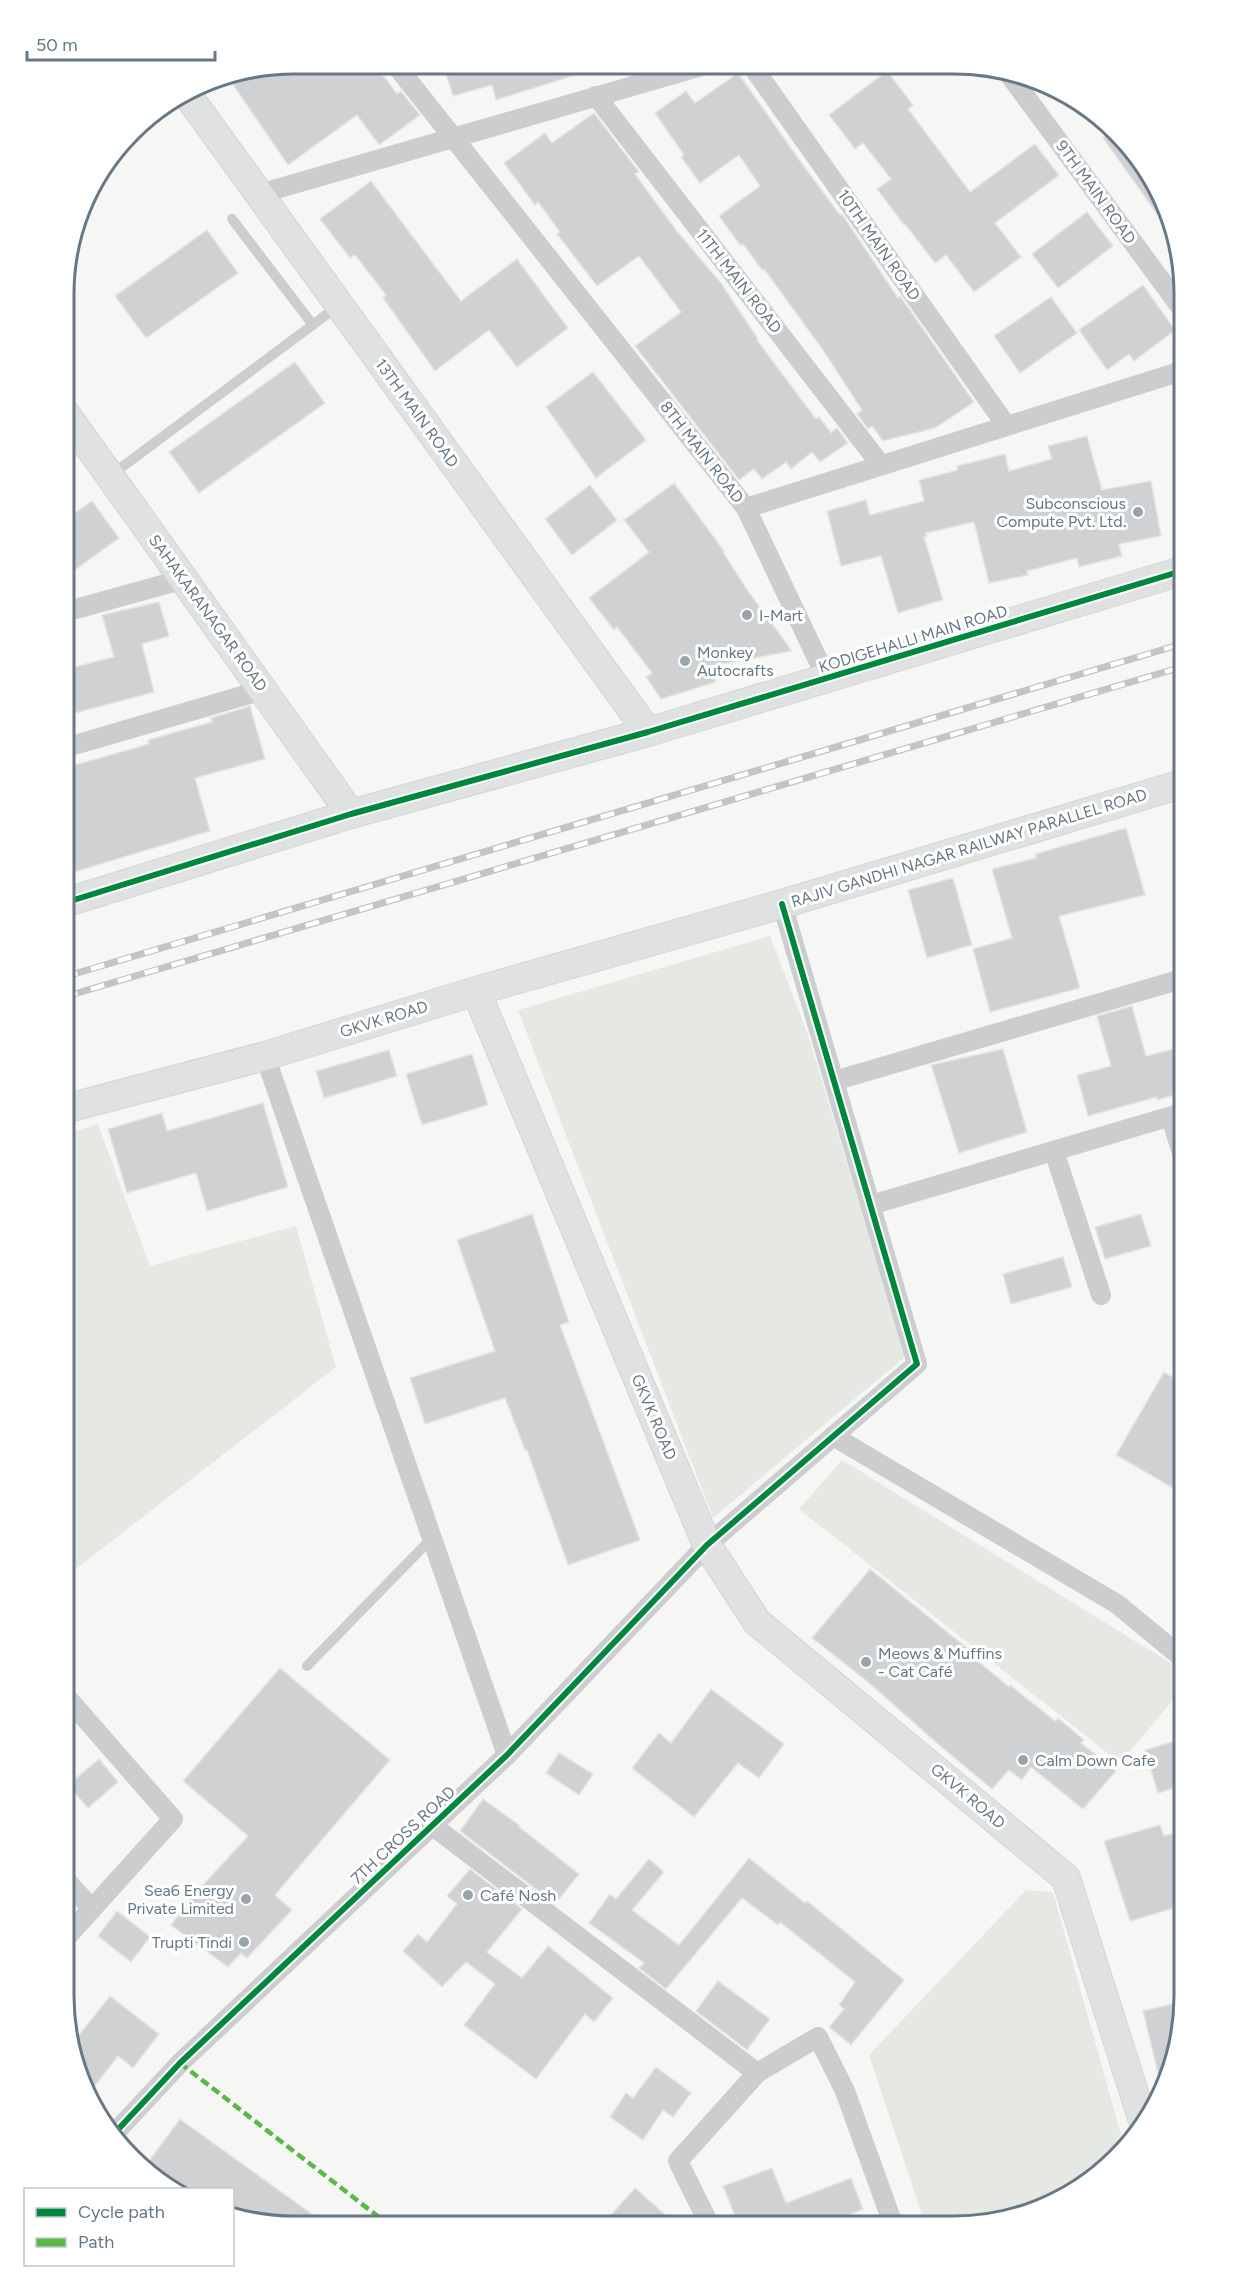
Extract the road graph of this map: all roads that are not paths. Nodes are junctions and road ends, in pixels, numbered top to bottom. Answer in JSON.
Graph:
{"nodes":[{"id":1,"x":403,"y":74,"type":"edge"},
{"id":2,"x":674,"y":74,"type":"edge"},
{"id":3,"x":758,"y":74,"type":"edge"},
{"id":4,"x":1015,"y":82,"type":"edge"},
{"id":5,"x":596,"y":96,"type":"junction"},
{"id":6,"x":190,"y":99,"type":"edge"},
{"id":7,"x":454,"y":138,"type":"junction"},
{"id":8,"x":259,"y":194,"type":"junction"},
{"id":9,"x":232,"y":219,"type":"dead end"},
{"id":10,"x":1174,"y":299,"type":"edge"},
{"id":11,"x":339,"y":305,"type":"junction"},
{"id":12,"x":313,"y":324,"type":"junction"},
{"id":13,"x":1174,"y":373,"type":"edge"},
{"id":14,"x":1006,"y":425,"type":"junction"},
{"id":15,"x":74,"y":426,"type":"edge"},
{"id":16,"x":881,"y":465,"type":"junction"},
{"id":17,"x":110,"y":477,"type":"junction"},
{"id":18,"x":746,"y":508,"type":"junction"},
{"id":19,"x":1174,"y":573,"type":"edge"},
{"id":20,"x":183,"y":579,"type":"junction"},
{"id":21,"x":74,"y":609,"type":"edge"},
{"id":22,"x":827,"y":680,"type":"junction"},
{"id":23,"x":263,"y":690,"type":"junction"},
{"id":24,"x":648,"y":732,"type":"junction"},
{"id":25,"x":74,"y":745,"type":"edge"},
{"id":26,"x":1174,"y":786,"type":"edge"},
{"id":27,"x":351,"y":814,"type":"junction"},
{"id":28,"x":74,"y":900,"type":"edge"},
{"id":29,"x":782,"y":904,"type":"junction"},
{"id":30,"x":1174,"y":981,"type":"edge"},
{"id":31,"x":476,"y":991,"type":"junction"},
{"id":32,"x":265,"y":1056,"type":"junction"},
{"id":33,"x":834,"y":1081,"type":"junction"},
{"id":34,"x":74,"y":1105,"type":"edge"},
{"id":35,"x":1174,"y":1115,"type":"edge"},
{"id":36,"x":1054,"y":1151,"type":"junction"},
{"id":37,"x":870,"y":1205,"type":"junction"},
{"id":38,"x":1101,"y":1295,"type":"dead end"},
{"id":39,"x":834,"y":1436,"type":"junction"},
{"id":40,"x":432,"y":1538,"type":"junction"},
{"id":41,"x":706,"y":1545,"type":"junction"},
{"id":42,"x":1174,"y":1651,"type":"edge"},
{"id":43,"x":307,"y":1666,"type":"dead end"},
{"id":44,"x":74,"y":1706,"type":"edge"},
{"id":45,"x":507,"y":1755,"type":"junction"},
{"id":46,"x":433,"y":1826,"type":"junction"},
{"id":47,"x":74,"y":1889,"type":"edge"},
{"id":48,"x":92,"y":1909,"type":"junction"},
{"id":49,"x":74,"y":1929,"type":"edge"},
{"id":50,"x":757,"y":2073,"type":"junction"},
{"id":51,"x":1141,"y":2113,"type":"edge"},
{"id":52,"x":118,"y":2129,"type":"edge"},
{"id":53,"x":705,"y":2216,"type":"edge"},
{"id":54,"x":890,"y":2216,"type":"edge"}],
"edges":[{"from":1,"to":7,"type":"street","name":"8TH MAIN ROAD"},
{"from":2,"to":5,"type":"street"},
{"from":3,"to":14,"type":"street","name":"10TH MAIN ROAD"},
{"from":4,"to":10,"type":"street","name":"9TH MAIN ROAD"},
{"from":5,"to":7,"type":"street"},
{"from":5,"to":16,"type":"street","name":"11TH MAIN ROAD"},
{"from":6,"to":8,"type":"street","name":"13TH MAIN ROAD"},
{"from":7,"to":8,"type":"street"},
{"from":7,"to":18,"type":"street","name":"8TH MAIN ROAD"},
{"from":8,"to":11,"type":"street","name":"13TH MAIN ROAD"},
{"from":9,"to":12,"type":"lane"},
{"from":11,"to":12,"type":"lane"},
{"from":11,"to":24,"type":"street","name":"13TH MAIN ROAD"},
{"from":12,"to":17,"type":"lane"},
{"from":13,"to":14,"type":"street","name":"8TH MAIN ROAD"},
{"from":14,"to":16,"type":"street","name":"8TH MAIN ROAD"},
{"from":15,"to":17,"type":"street","name":"SAHAKARANAGAR ROAD"},
{"from":16,"to":18,"type":"street","name":"8TH MAIN ROAD"},
{"from":17,"to":20,"type":"street","name":"SAHAKARANAGAR ROAD"},
{"from":18,"to":22,"type":"street"},
{"from":19,"to":22,"type":"street","name":"KODIGEHALLI MAIN ROAD"},
{"from":20,"to":21,"type":"street"},
{"from":20,"to":23,"type":"street","name":"SAHAKARANAGAR ROAD"},
{"from":22,"to":24,"type":"street","name":"KODIGEHALLI MAIN ROAD"},
{"from":23,"to":25,"type":"street"},
{"from":23,"to":27,"type":"street","name":"SAHAKARANAGAR ROAD"},
{"from":24,"to":27,"type":"street","name":"KODIGEHALLI MAIN ROAD"},
{"from":26,"to":29,"type":"street","name":"RAJIV GANDHI NAGAR RAILWAY PARALLEL ROAD"},
{"from":27,"to":28,"type":"street","name":"KODIGEHALLI MAIN ROAD"},
{"from":29,"to":31,"type":"street","name":"RAJIV GANDHI NAGAR RAILWAY PARALLEL ROAD"},
{"from":29,"to":33,"type":"street"},
{"from":30,"to":33,"type":"street"},
{"from":31,"to":32,"type":"street","name":"GKVK ROAD"},
{"from":31,"to":41,"type":"street","name":"GKVK ROAD"},
{"from":32,"to":34,"type":"street","name":"GKVK ROAD"},
{"from":32,"to":40,"type":"street"},
{"from":33,"to":37,"type":"street"},
{"from":35,"to":36,"type":"street"},
{"from":36,"to":37,"type":"street"},
{"from":36,"to":38,"type":"street"},
{"from":37,"to":39,"type":"street","name":"7TH CROSS ROAD"},
{"from":39,"to":41,"type":"street","name":"7TH CROSS ROAD"},
{"from":39,"to":42,"type":"street"},
{"from":40,"to":43,"type":"lane"},
{"from":40,"to":45,"type":"street"},
{"from":41,"to":45,"type":"street","name":"7TH CROSS ROAD"},
{"from":41,"to":51,"type":"street","name":"GKVK ROAD"},
{"from":44,"to":48,"type":"street"},
{"from":45,"to":46,"type":"street","name":"7TH CROSS ROAD"},
{"from":46,"to":50,"type":"street"},
{"from":46,"to":52,"type":"street","name":"7TH CROSS ROAD"},
{"from":47,"to":48,"type":"street"},
{"from":48,"to":49,"type":"street"},
{"from":50,"to":53,"type":"street"},
{"from":50,"to":54,"type":"street"}]}
